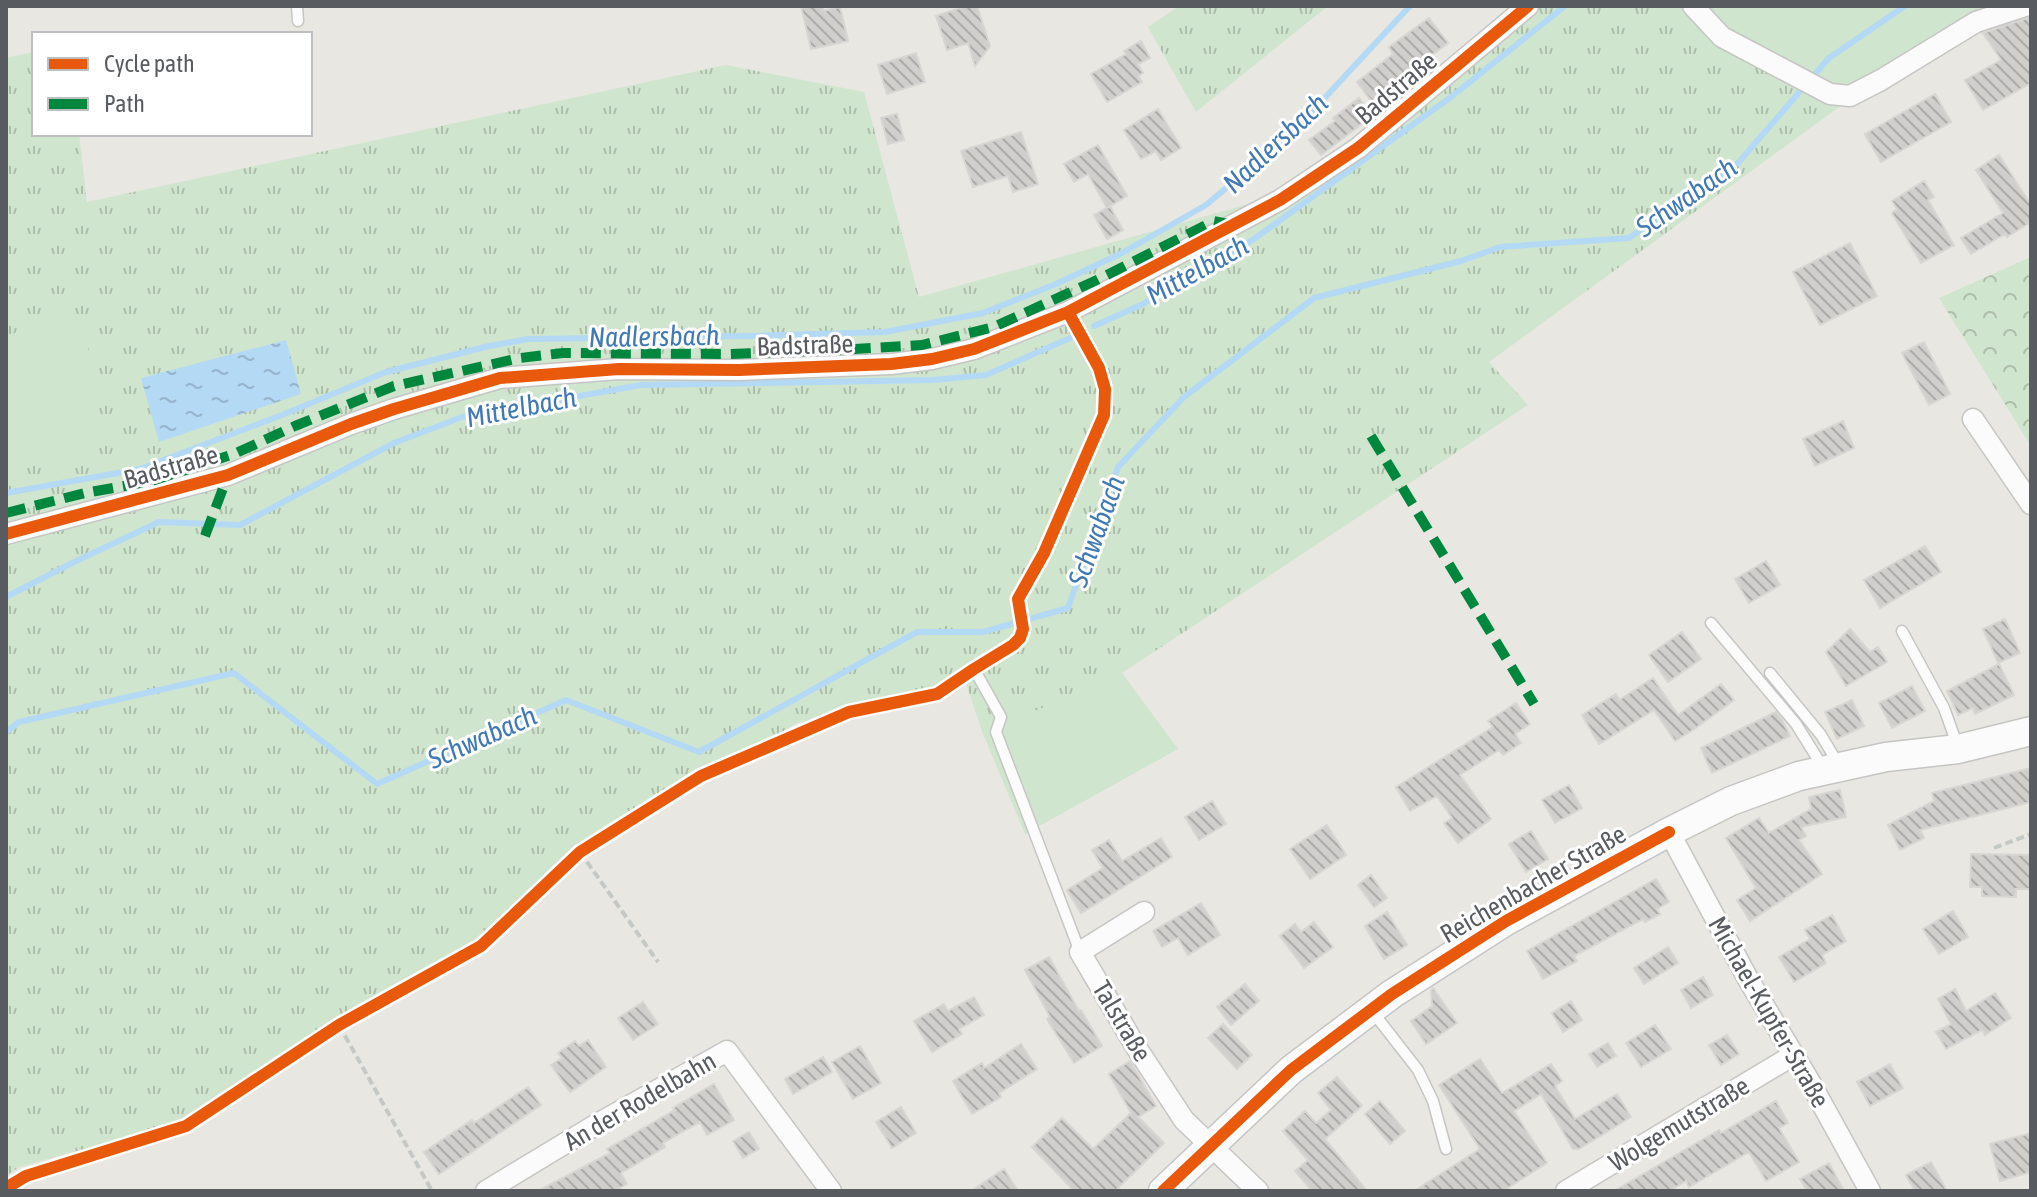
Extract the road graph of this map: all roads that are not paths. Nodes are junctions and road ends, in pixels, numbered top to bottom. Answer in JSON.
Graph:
{"nodes":[{"id":1,"x":297,"y":6,"type":"edge"},
{"id":2,"x":1528,"y":6,"type":"edge"},
{"id":3,"x":1693,"y":6,"type":"edge"},
{"id":4,"x":2025,"y":6,"type":"edge"},
{"id":5,"x":298,"y":21,"type":"dead end"},
{"id":6,"x":1973,"y":419,"type":"dead end"},
{"id":7,"x":2031,"y":504,"type":"edge"},
{"id":8,"x":6,"y":534,"type":"edge"},
{"id":9,"x":1711,"y":623,"type":"dead end"},
{"id":10,"x":1902,"y":631,"type":"dead end"},
{"id":11,"x":974,"y":669,"type":"dead end"},
{"id":12,"x":1770,"y":673,"type":"dead end"},
{"id":13,"x":2031,"y":731,"type":"edge"},
{"id":14,"x":1958,"y":749,"type":"junction"},
{"id":15,"x":1832,"y":769,"type":"junction"},
{"id":16,"x":1669,"y":832,"type":"junction"},
{"id":17,"x":1144,"y":912,"type":"dead end"},
{"id":18,"x":1080,"y":952,"type":"junction"},
{"id":19,"x":1371,"y":1010,"type":"junction"},
{"id":20,"x":1792,"y":1056,"type":"junction"},
{"id":21,"x":1211,"y":1147,"type":"junction"},
{"id":22,"x":1446,"y":1149,"type":"dead end"},
{"id":23,"x":1572,"y":1189,"type":"edge"},
{"id":24,"x":486,"y":1191,"type":"edge"},
{"id":25,"x":831,"y":1191,"type":"edge"},
{"id":26,"x":1163,"y":1191,"type":"edge"},
{"id":27,"x":1258,"y":1191,"type":"edge"},
{"id":28,"x":1870,"y":1191,"type":"edge"}],
"edges":[{"from":1,"to":5,"type":"lane"},
{"from":2,"to":8,"type":"street","name":"Badstraße"},
{"from":3,"to":4,"type":"street"},
{"from":6,"to":7,"type":"street"},
{"from":9,"to":15,"type":"lane"},
{"from":10,"to":14,"type":"lane"},
{"from":11,"to":18,"type":"lane"},
{"from":12,"to":15,"type":"lane"},
{"from":13,"to":14,"type":"main road","name":"Reichenbacher Straße"},
{"from":14,"to":15,"type":"main road","name":"Reichenbacher Straße"},
{"from":15,"to":16,"type":"main road","name":"Reichenbacher Straße"},
{"from":16,"to":19,"type":"main road","name":"Reichenbacher Straße"},
{"from":16,"to":20,"type":"street","name":"Michael-Kupfer-Straße"},
{"from":17,"to":18,"type":"street","name":"Talstraße"},
{"from":18,"to":21,"type":"street","name":"Talstraße"},
{"from":19,"to":21,"type":"main road","name":"Reichenbacher Straße"},
{"from":19,"to":22,"type":"lane"},
{"from":20,"to":23,"type":"street","name":"Wolgemutstraße"},
{"from":20,"to":28,"type":"street","name":"Michael-Kupfer-Straße"},
{"from":21,"to":26,"type":"main road","name":"Reichenbacher Straße"},
{"from":21,"to":27,"type":"street","name":"Talstraße"},
{"from":24,"to":25,"type":"street","name":"An der Rodelbahn"}]}
